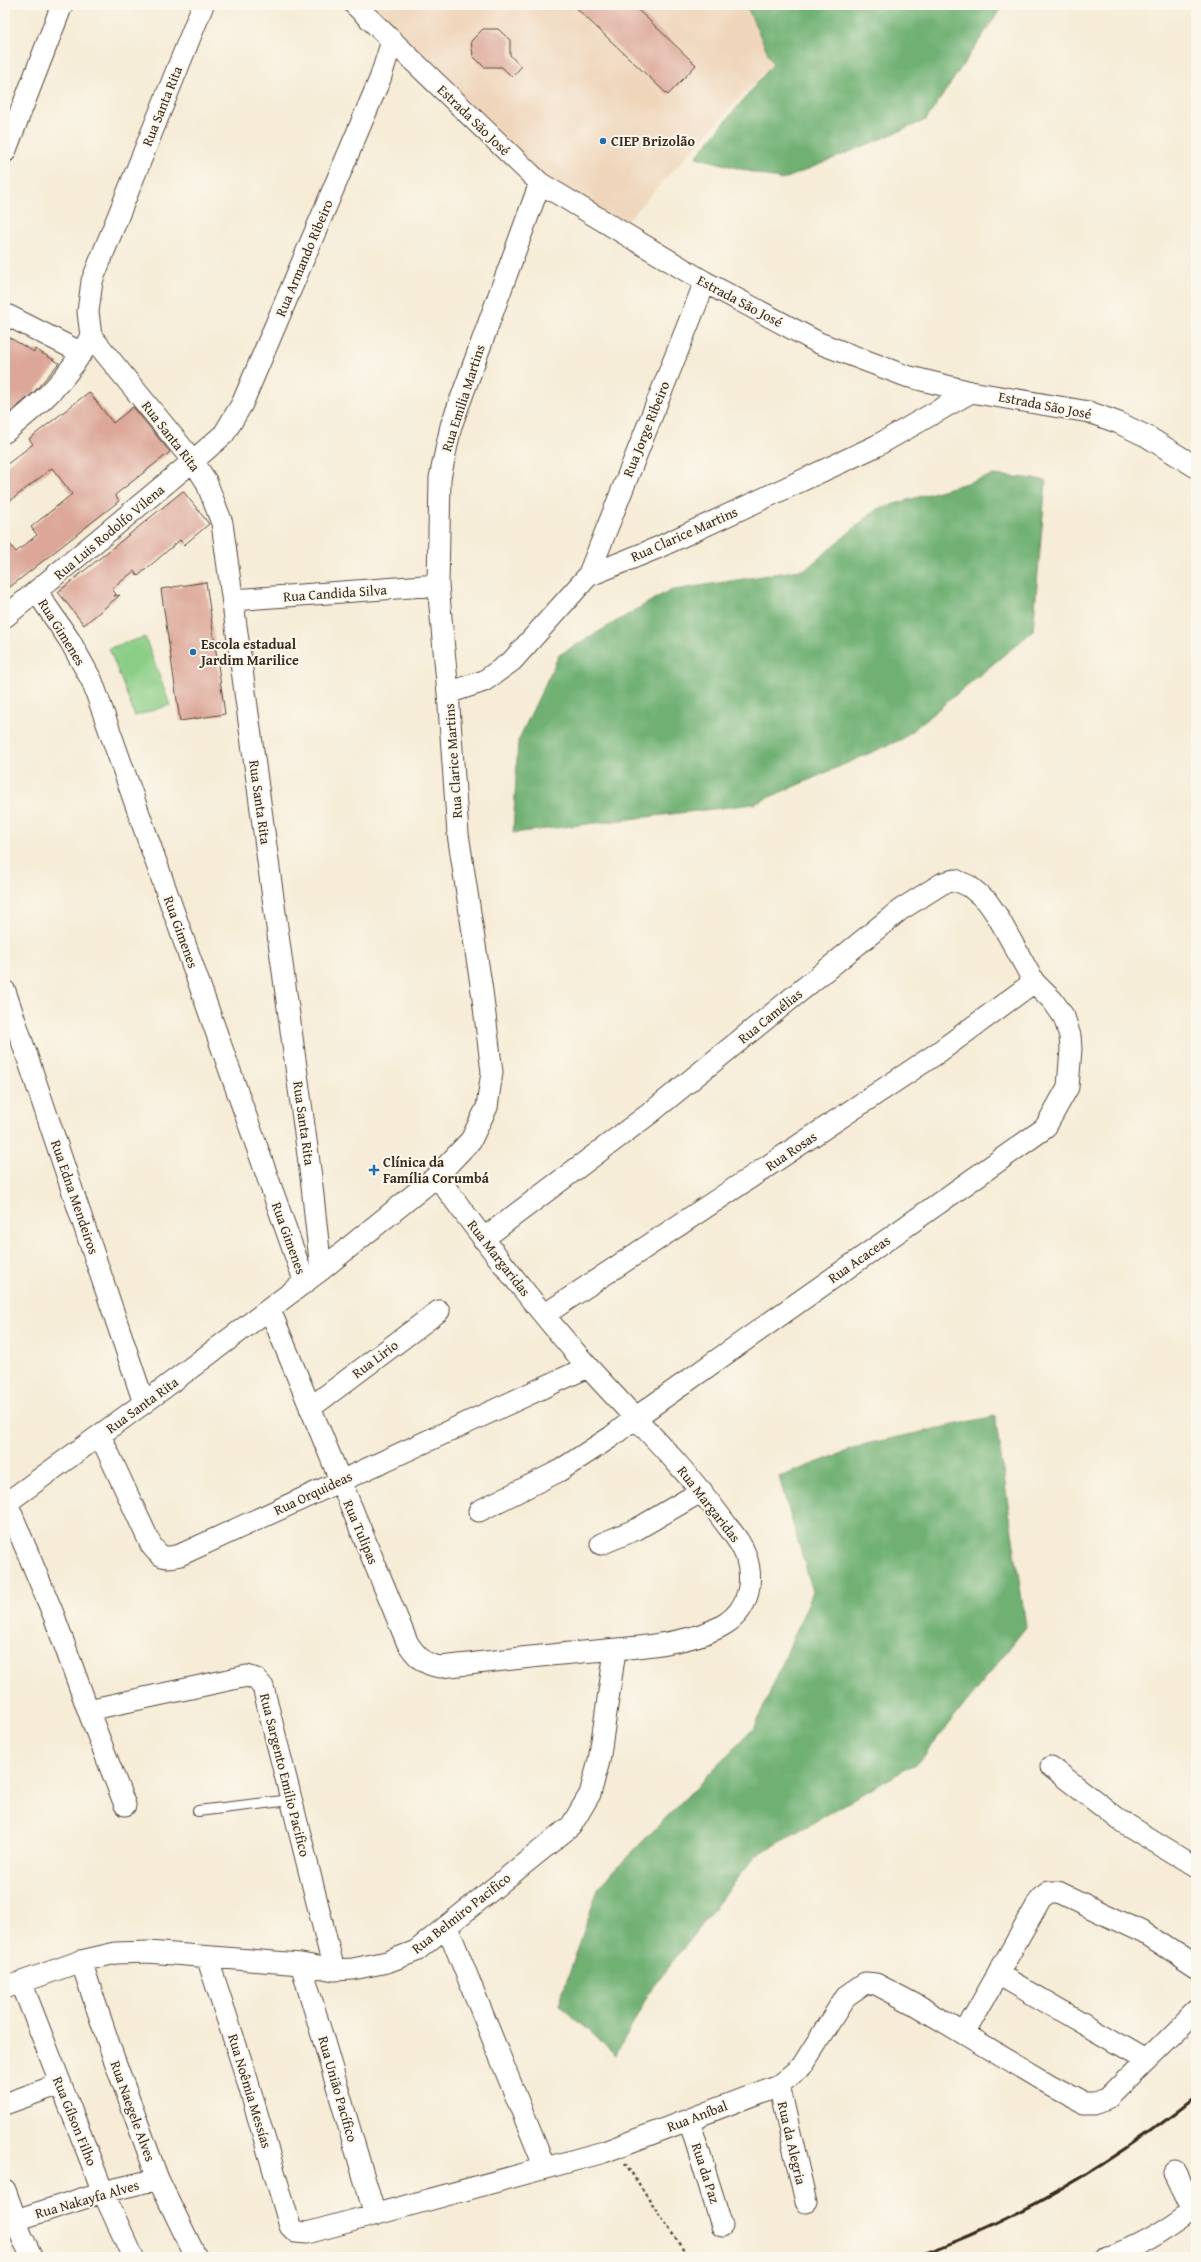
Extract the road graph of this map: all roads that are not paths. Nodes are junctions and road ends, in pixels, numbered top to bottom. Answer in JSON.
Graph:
{"nodes":[{"id":1,"x":62,"y":5,"type":"edge"},
{"id":2,"x":203,"y":5,"type":"edge"},
{"id":3,"x":355,"y":5,"type":"edge"},
{"id":4,"x":392,"y":41,"type":"junction"},
{"id":5,"x":5,"y":152,"type":"edge"},
{"id":6,"x":540,"y":183,"type":"junction"},
{"id":7,"x":705,"y":282,"type":"junction"},
{"id":8,"x":5,"y":314,"type":"edge"},
{"id":9,"x":87,"y":345,"type":"junction"},
{"id":10,"x":971,"y":392,"type":"junction"},
{"id":11,"x":5,"y":432,"type":"edge"},
{"id":12,"x":194,"y":461,"type":"junction"},
{"id":13,"x":1196,"y":467,"type":"edge"},
{"id":14,"x":588,"y":576,"type":"junction"},
{"id":15,"x":438,"y":585,"type":"junction"},
{"id":16,"x":37,"y":592,"type":"junction"},
{"id":17,"x":232,"y":600,"type":"junction"},
{"id":18,"x":5,"y":617,"type":"edge"},
{"id":19,"x":448,"y":693,"type":"junction"},
{"id":20,"x":1034,"y":982,"type":"junction"},
{"id":21,"x":5,"y":991,"type":"edge"},
{"id":22,"x":1068,"y":1087,"type":"joint"},
{"id":23,"x":437,"y":1176,"type":"junction"},
{"id":24,"x":483,"y":1239,"type":"junction"},
{"id":25,"x":313,"y":1276,"type":"junction"},
{"id":26,"x":270,"y":1310,"type":"junction"},
{"id":27,"x":439,"y":1310,"type":"dead end"},
{"id":28,"x":544,"y":1315,"type":"junction"},
{"id":29,"x":588,"y":1367,"type":"junction"},
{"id":30,"x":144,"y":1403,"type":"junction"},
{"id":31,"x":310,"y":1408,"type":"junction"},
{"id":32,"x":635,"y":1418,"type":"junction"},
{"id":33,"x":100,"y":1435,"type":"junction"},
{"id":34,"x":339,"y":1481,"type":"junction"},
{"id":35,"x":702,"y":1491,"type":"junction"},
{"id":36,"x":6,"y":1503,"type":"edge"},
{"id":37,"x":479,"y":1511,"type":"dead end"},
{"id":38,"x":601,"y":1544,"type":"dead end"},
{"id":39,"x":615,"y":1651,"type":"junction"},
{"id":40,"x":583,"y":1652,"type":"junction"},
{"id":41,"x":421,"y":1661,"type":"joint"},
{"id":42,"x":610,"y":1687,"type":"junction"},
{"id":43,"x":88,"y":1710,"type":"junction"},
{"id":44,"x":1051,"y":1767,"type":"dead end"},
{"id":45,"x":291,"y":1800,"type":"junction"},
{"id":46,"x":125,"y":1805,"type":"dead end"},
{"id":47,"x":198,"y":1811,"type":"dead end"},
{"id":48,"x":1196,"y":1867,"type":"edge"},
{"id":49,"x":447,"y":1926,"type":"junction"},
{"id":50,"x":207,"y":1957,"type":"junction"},
{"id":51,"x":81,"y":1961,"type":"junction"},
{"id":52,"x":301,"y":1964,"type":"junction"},
{"id":53,"x":1196,"y":1967,"type":"edge"},
{"id":54,"x":334,"y":1970,"type":"junction"},
{"id":55,"x":998,"y":1974,"type":"junction"},
{"id":56,"x":13,"y":1985,"type":"edge"},
{"id":57,"x":1196,"y":2011,"type":"edge"},
{"id":58,"x":964,"y":2034,"type":"junction"},
{"id":59,"x":1146,"y":2060,"type":"junction"},
{"id":60,"x":60,"y":2084,"type":"junction"},
{"id":61,"x":778,"y":2084,"type":"junction"},
{"id":62,"x":5,"y":2104,"type":"edge"},
{"id":63,"x":689,"y":2120,"type":"junction"},
{"id":64,"x":545,"y":2168,"type":"junction"},
{"id":65,"x":1175,"y":2174,"type":"dead end"},
{"id":66,"x":158,"y":2179,"type":"junction"},
{"id":67,"x":5,"y":2190,"type":"edge"},
{"id":68,"x":103,"y":2192,"type":"junction"},
{"id":69,"x":806,"y":2202,"type":"dead end"},
{"id":70,"x":1194,"y":2209,"type":"edge"},
{"id":71,"x":375,"y":2215,"type":"junction"},
{"id":72,"x":16,"y":2220,"type":"junction"},
{"id":73,"x":722,"y":2226,"type":"dead end"},
{"id":74,"x":1128,"y":2254,"type":"edge"},
{"id":75,"x":32,"y":2257,"type":"edge"},
{"id":76,"x":133,"y":2257,"type":"edge"},
{"id":77,"x":196,"y":2257,"type":"edge"},
{"id":78,"x":1107,"y":2257,"type":"edge"}],
"edges":[{"from":1,"to":5,"type":"street"},
{"from":2,"to":9,"type":"street","name":"Rua Santa Rita"},
{"from":3,"to":4,"type":"street","name":"Estrada São José"},
{"from":4,"to":6,"type":"street","name":"Estrada São José"},
{"from":4,"to":12,"type":"street","name":"Rua Armando Ribeiro"},
{"from":6,"to":7,"type":"street","name":"Estrada São José"},
{"from":6,"to":15,"type":"street","name":"Rua Emilia Martins"},
{"from":7,"to":10,"type":"street","name":"Estrada São José"},
{"from":7,"to":14,"type":"street","name":"Rua Jorge Ribeiro"},
{"from":8,"to":9,"type":"street"},
{"from":9,"to":11,"type":"street"},
{"from":9,"to":12,"type":"street","name":"Rua Santa Rita"},
{"from":10,"to":13,"type":"street","name":"Estrada São José"},
{"from":10,"to":14,"type":"street","name":"Rua Clarice Martins"},
{"from":12,"to":16,"type":"street","name":"Rua Luis Rodolfo Vilena"},
{"from":12,"to":17,"type":"street","name":"Rua Santa Rita"},
{"from":14,"to":19,"type":"street","name":"Rua Clarice Martins"},
{"from":15,"to":17,"type":"street","name":"Rua Candida Silva"},
{"from":15,"to":19,"type":"street","name":"Rua Emilia Martins"},
{"from":16,"to":18,"type":"street","name":"Rua Luis Rodolfo Vilena"},
{"from":16,"to":25,"type":"street","name":"Rua Gimenes"},
{"from":17,"to":25,"type":"street","name":"Rua Santa Rita"},
{"from":19,"to":23,"type":"street","name":"Rua Clarice Martins"},
{"from":20,"to":22,"type":"street","name":"Rua Camélias"},
{"from":20,"to":24,"type":"street","name":"Rua Camélias"},
{"from":20,"to":28,"type":"street","name":"Rua Rosas"},
{"from":21,"to":30,"type":"street","name":"Rua Edna Mendeiros"},
{"from":22,"to":32,"type":"street","name":"Rua Acaceas"},
{"from":23,"to":24,"type":"street","name":"Rua Margaridas"},
{"from":23,"to":25,"type":"street","name":"Rua Clarice Martins"},
{"from":24,"to":28,"type":"street","name":"Rua Margaridas"},
{"from":25,"to":26,"type":"street","name":"Rua Santa Rita"},
{"from":26,"to":30,"type":"street","name":"Rua Santa Rita"},
{"from":26,"to":31,"type":"street","name":"Rua Tulipas"},
{"from":27,"to":31,"type":"street","name":"Rua Lirio"},
{"from":28,"to":29,"type":"street","name":"Rua Margaridas"},
{"from":29,"to":32,"type":"street","name":"Rua Margaridas"},
{"from":29,"to":34,"type":"street","name":"Rua Orquideas"},
{"from":30,"to":33,"type":"street","name":"Rua Santa Rita"},
{"from":31,"to":34,"type":"street","name":"Rua Tulipas"},
{"from":32,"to":35,"type":"street","name":"Rua Margaridas"},
{"from":32,"to":37,"type":"street"},
{"from":33,"to":34,"type":"street","name":"Rua Orquideas"},
{"from":33,"to":36,"type":"street","name":"Rua Santa Rita"},
{"from":34,"to":41,"type":"street","name":"Rua Tulipas"},
{"from":35,"to":38,"type":"street"},
{"from":35,"to":39,"type":"street","name":"Rua Margaridas"},
{"from":36,"to":43,"type":"street"},
{"from":39,"to":40,"type":"street","name":"Rua Margaridas"},
{"from":39,"to":42,"type":"street","name":"Rua Belmiro Pacifico"},
{"from":40,"to":41,"type":"street","name":"Rua Margaridas"},
{"from":40,"to":42,"type":"street"},
{"from":42,"to":49,"type":"street","name":"Rua Belmiro Pacifico"},
{"from":43,"to":45,"type":"street","name":"Rua Sargento Emilio Pacifico"},
{"from":43,"to":46,"type":"street"},
{"from":44,"to":48,"type":"street"},
{"from":45,"to":47,"type":"lane"},
{"from":45,"to":54,"type":"street","name":"Rua Sargento Emilio Pacifico"},
{"from":49,"to":54,"type":"street","name":"Rua Belmiro Pacifico"},
{"from":49,"to":64,"type":"street"},
{"from":50,"to":51,"type":"street","name":"Rua Belmiro Pacifico"},
{"from":50,"to":52,"type":"street","name":"Rua Belmiro Pacifico"},
{"from":50,"to":71,"type":"street","name":"Rua Noêmia Messías"},
{"from":51,"to":56,"type":"street","name":"Rua Belmiro Pacifico"},
{"from":51,"to":66,"type":"street","name":"Rua Naegele Alves"},
{"from":52,"to":54,"type":"street","name":"Rua Belmiro Pacifico"},
{"from":52,"to":71,"type":"street","name":"Rua União Pacífico"},
{"from":53,"to":55,"type":"street"},
{"from":55,"to":58,"type":"street"},
{"from":55,"to":59,"type":"street"},
{"from":56,"to":60,"type":"street","name":"Rua Gílson Filho"},
{"from":57,"to":59,"type":"street","name":"Rua Aníbal"},
{"from":58,"to":59,"type":"street","name":"Rua Aníbal"},
{"from":58,"to":61,"type":"street","name":"Rua Aníbal"},
{"from":60,"to":62,"type":"street"},
{"from":60,"to":68,"type":"street","name":"Rua Gílson Filho"},
{"from":61,"to":63,"type":"street","name":"Rua Aníbal"},
{"from":61,"to":69,"type":"street","name":"Rua da Alegria"},
{"from":63,"to":64,"type":"street","name":"Rua Aníbal"},
{"from":63,"to":73,"type":"street","name":"Rua da Paz"},
{"from":64,"to":71,"type":"street"},
{"from":65,"to":70,"type":"street"},
{"from":66,"to":68,"type":"street","name":"Rua Nakayfa Alves"},
{"from":66,"to":77,"type":"street","name":"Rua Naegele Alves"},
{"from":67,"to":72,"type":"street"},
{"from":68,"to":72,"type":"street","name":"Rua Nakayfa Alves"},
{"from":68,"to":76,"type":"street","name":"Rua Gílson Filho"},
{"from":70,"to":74,"type":"street"},
{"from":72,"to":75,"type":"street"},
{"from":74,"to":78,"type":"street"}]}
